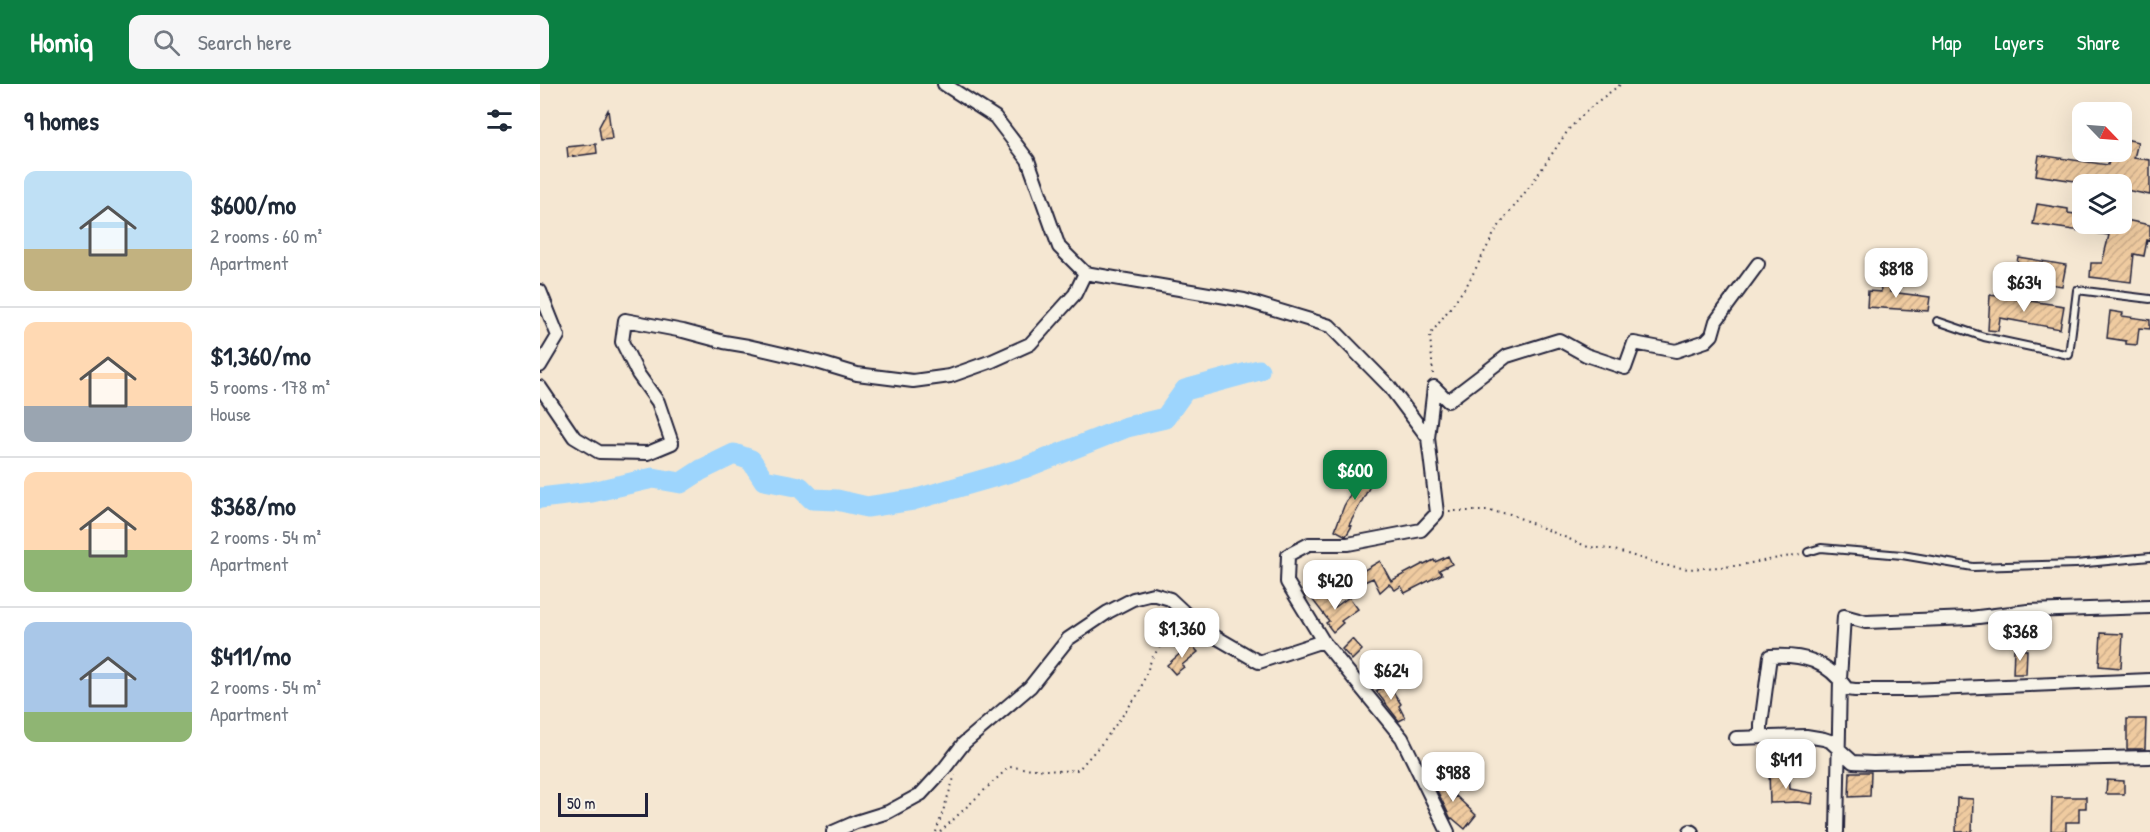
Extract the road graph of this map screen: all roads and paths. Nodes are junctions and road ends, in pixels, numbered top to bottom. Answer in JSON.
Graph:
{"nodes":[{"id":1,"x":944,"y":84,"type":"edge"},
{"id":2,"x":1621,"y":84,"type":"edge"},
{"id":3,"x":1758,"y":264,"type":"dead end"},
{"id":4,"x":1085,"y":273,"type":"junction"},
{"id":5,"x":540,"y":291,"type":"edge"},
{"id":6,"x":2150,"y":299,"type":"edge"},
{"id":7,"x":1937,"y":321,"type":"dead end"},
{"id":8,"x":540,"y":366,"type":"edge"},
{"id":9,"x":540,"y":387,"type":"edge"},
{"id":10,"x":1434,"y":387,"type":"junction"},
{"id":11,"x":1428,"y":438,"type":"junction"},
{"id":12,"x":1437,"y":513,"type":"junction"},
{"id":13,"x":1808,"y":552,"type":"joint"},
{"id":14,"x":2150,"y":557,"type":"edge"},
{"id":15,"x":2150,"y":607,"type":"edge"},
{"id":16,"x":1202,"y":628,"type":"junction"},
{"id":17,"x":1323,"y":641,"type":"junction"},
{"id":18,"x":1840,"y":679,"type":"junction"},
{"id":19,"x":2150,"y":680,"type":"edge"},
{"id":20,"x":1767,"y":737,"type":"junction"},
{"id":21,"x":1736,"y":738,"type":"dead end"},
{"id":22,"x":1839,"y":749,"type":"junction"},
{"id":23,"x":2150,"y":757,"type":"edge"},
{"id":24,"x":955,"y":775,"type":"dead end"},
{"id":25,"x":833,"y":832,"type":"edge"},
{"id":26,"x":936,"y":832,"type":"edge"},
{"id":27,"x":940,"y":832,"type":"edge"},
{"id":28,"x":1448,"y":832,"type":"edge"},
{"id":29,"x":1837,"y":832,"type":"edge"}],
"edges":[{"from":1,"to":4,"type":"street"},
{"from":2,"to":10,"type":"path"},
{"from":3,"to":10,"type":"street"},
{"from":4,"to":9,"type":"street"},
{"from":4,"to":11,"type":"street"},
{"from":5,"to":8,"type":"street"},
{"from":6,"to":7,"type":"lane"},
{"from":10,"to":11,"type":"street"},
{"from":11,"to":12,"type":"street"},
{"from":12,"to":13,"type":"path"},
{"from":12,"to":17,"type":"street"},
{"from":13,"to":14,"type":"lane"},
{"from":15,"to":18,"type":"street"},
{"from":16,"to":17,"type":"street"},
{"from":16,"to":25,"type":"street"},
{"from":16,"to":27,"type":"path"},
{"from":17,"to":28,"type":"street"},
{"from":18,"to":19,"type":"street"},
{"from":18,"to":20,"type":"street"},
{"from":18,"to":22,"type":"street"},
{"from":20,"to":21,"type":"street"},
{"from":20,"to":22,"type":"street"},
{"from":22,"to":23,"type":"street"},
{"from":22,"to":29,"type":"street"},
{"from":24,"to":26,"type":"path"}]}
